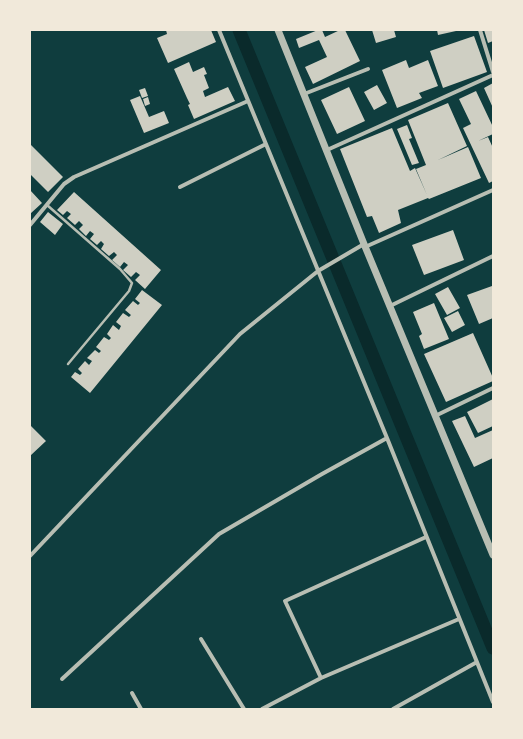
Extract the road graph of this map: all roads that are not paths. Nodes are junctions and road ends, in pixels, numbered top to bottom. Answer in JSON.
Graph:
{"nodes":[{"id":1,"x":220,"y":30,"type":"edge"},
{"id":2,"x":278,"y":30,"type":"edge"},
{"id":3,"x":480,"y":30,"type":"edge"},
{"id":4,"x":368,"y":69,"type":"dead end"},
{"id":5,"x":493,"y":73,"type":"edge"},
{"id":6,"x":304,"y":94,"type":"junction"},
{"id":7,"x":248,"y":101,"type":"junction"},
{"id":8,"x":266,"y":144,"type":"junction"},
{"id":9,"x":327,"y":150,"type":"junction"},
{"id":10,"x":180,"y":187,"type":"dead end"},
{"id":11,"x":493,"y":190,"type":"edge"},
{"id":12,"x":47,"y":205,"type":"junction"},
{"id":13,"x":30,"y":226,"type":"edge"},
{"id":14,"x":365,"y":245,"type":"junction"},
{"id":15,"x":493,"y":256,"type":"edge"},
{"id":16,"x":318,"y":271,"type":"junction"},
{"id":17,"x":390,"y":306,"type":"junction"},
{"id":18,"x":68,"y":364,"type":"dead end"},
{"id":19,"x":493,"y":388,"type":"edge"},
{"id":20,"x":435,"y":416,"type":"junction"},
{"id":21,"x":387,"y":438,"type":"junction"},
{"id":22,"x":426,"y":537,"type":"junction"},
{"id":23,"x":493,"y":555,"type":"edge"},
{"id":24,"x":30,"y":556,"type":"edge"},
{"id":25,"x":459,"y":619,"type":"junction"},
{"id":26,"x":201,"y":639,"type":"dead end"},
{"id":27,"x":477,"y":662,"type":"junction"},
{"id":28,"x":321,"y":678,"type":"junction"},
{"id":29,"x":62,"y":679,"type":"dead end"},
{"id":30,"x":132,"y":693,"type":"dead end"},
{"id":31,"x":493,"y":702,"type":"edge"},
{"id":32,"x":141,"y":709,"type":"edge"},
{"id":33,"x":244,"y":709,"type":"edge"},
{"id":34,"x":262,"y":709,"type":"edge"},
{"id":35,"x":393,"y":709,"type":"edge"}],
"edges":[{"from":1,"to":7,"type":"street"},
{"from":2,"to":6,"type":"street"},
{"from":3,"to":5,"type":"street"},
{"from":4,"to":6,"type":"street"},
{"from":5,"to":9,"type":"street"},
{"from":6,"to":9,"type":"street"},
{"from":7,"to":8,"type":"street"},
{"from":7,"to":12,"type":"street"},
{"from":8,"to":10,"type":"street"},
{"from":8,"to":16,"type":"street"},
{"from":9,"to":14,"type":"street"},
{"from":11,"to":14,"type":"street"},
{"from":12,"to":13,"type":"street"},
{"from":12,"to":18,"type":"lane"},
{"from":14,"to":16,"type":"street"},
{"from":14,"to":17,"type":"street"},
{"from":15,"to":17,"type":"street"},
{"from":16,"to":21,"type":"street"},
{"from":16,"to":24,"type":"street"},
{"from":17,"to":20,"type":"street"},
{"from":19,"to":20,"type":"street"},
{"from":20,"to":23,"type":"street"},
{"from":21,"to":22,"type":"street"},
{"from":21,"to":29,"type":"street"},
{"from":22,"to":25,"type":"street"},
{"from":22,"to":28,"type":"street"},
{"from":25,"to":27,"type":"street"},
{"from":25,"to":28,"type":"street"},
{"from":26,"to":33,"type":"street"},
{"from":27,"to":31,"type":"street"},
{"from":27,"to":35,"type":"street"},
{"from":28,"to":34,"type":"street"},
{"from":30,"to":32,"type":"street"}]}
